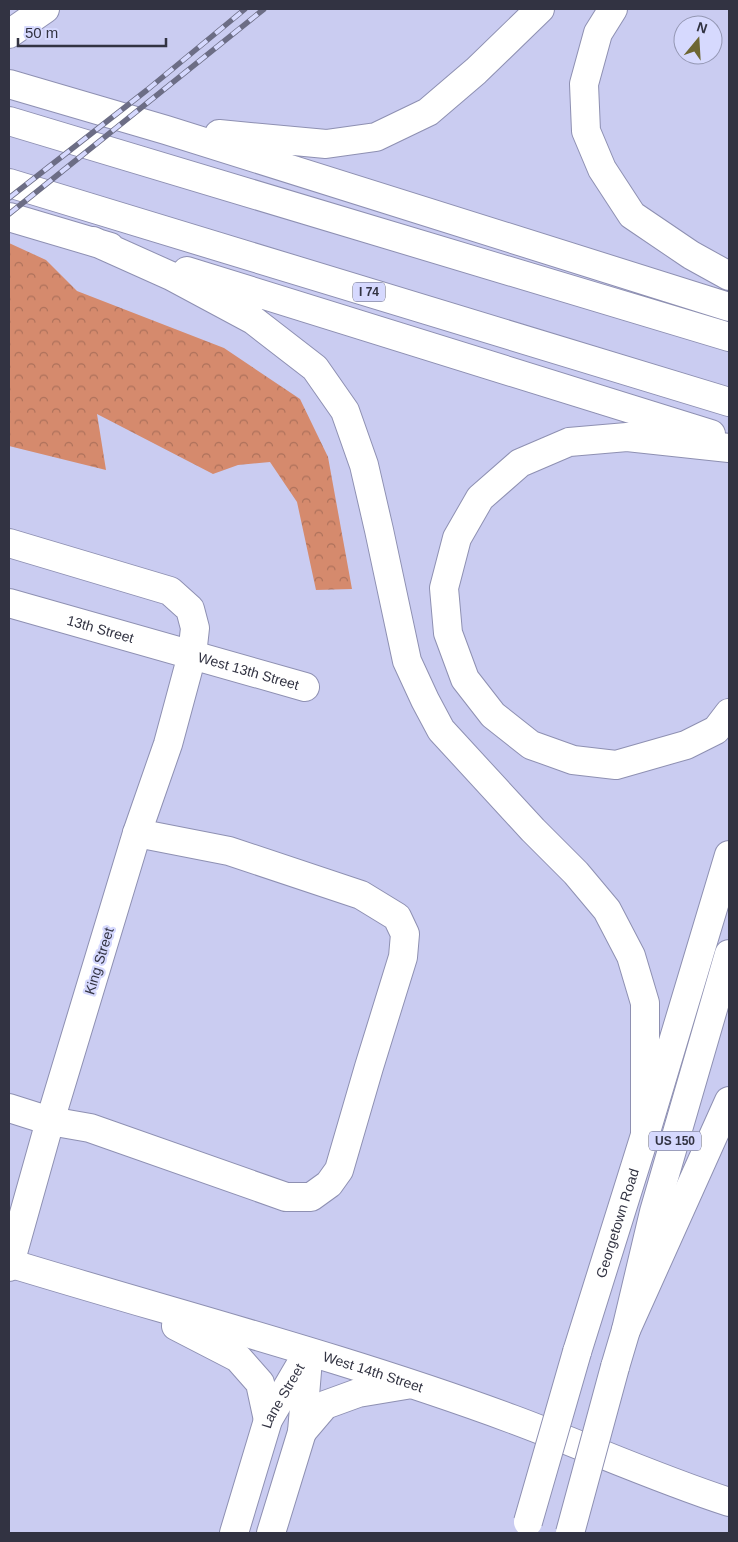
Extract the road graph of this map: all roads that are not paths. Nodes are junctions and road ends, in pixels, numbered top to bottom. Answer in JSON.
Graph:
{"nodes":[{"id":1,"x":45,"y":9,"type":"edge"},
{"id":2,"x":540,"y":9,"type":"edge"},
{"id":3,"x":613,"y":9,"type":"edge"},
{"id":4,"x":13,"y":31,"type":"edge"},
{"id":5,"x":9,"y":84,"type":"edge"},
{"id":6,"x":9,"y":121,"type":"edge"},
{"id":7,"x":166,"y":130,"type":"junction"},
{"id":8,"x":9,"y":183,"type":"edge"},
{"id":9,"x":9,"y":217,"type":"edge"},
{"id":10,"x":93,"y":241,"type":"junction"},
{"id":11,"x":729,"y":276,"type":"edge"},
{"id":12,"x":729,"y":306,"type":"edge"},
{"id":13,"x":729,"y":337,"type":"edge"},
{"id":14,"x":729,"y":402,"type":"edge"},
{"id":15,"x":729,"y":440,"type":"edge"},
{"id":16,"x":729,"y":448,"type":"edge"},
{"id":17,"x":9,"y":543,"type":"edge"},
{"id":18,"x":9,"y":603,"type":"edge"},
{"id":19,"x":192,"y":655,"type":"junction"},
{"id":20,"x":305,"y":687,"type":"dead end"},
{"id":21,"x":729,"y":713,"type":"edge"},
{"id":22,"x":137,"y":833,"type":"junction"},
{"id":23,"x":729,"y":855,"type":"edge"},
{"id":24,"x":729,"y":954,"type":"edge"},
{"id":25,"x":729,"y":1100,"type":"edge"},
{"id":26,"x":9,"y":1108,"type":"edge"},
{"id":27,"x":50,"y":1121,"type":"junction"},
{"id":28,"x":645,"y":1135,"type":"junction"},
{"id":29,"x":9,"y":1265,"type":"edge"},
{"id":30,"x":117,"y":1296,"type":"junction"},
{"id":31,"x":626,"y":1330,"type":"junction"},
{"id":32,"x":308,"y":1352,"type":"junction"},
{"id":33,"x":411,"y":1385,"type":"junction"},
{"id":34,"x":268,"y":1420,"type":"junction"},
{"id":35,"x":302,"y":1432,"type":"junction"},
{"id":36,"x":729,"y":1502,"type":"edge"},
{"id":37,"x":527,"y":1527,"type":"edge"},
{"id":38,"x":234,"y":1533,"type":"edge"},
{"id":39,"x":271,"y":1533,"type":"edge"},
{"id":40,"x":570,"y":1533,"type":"edge"}],
"edges":[{"from":1,"to":4,"type":"main road"},
{"from":2,"to":7,"type":"main road"},
{"from":3,"to":11,"type":"main road"},
{"from":5,"to":7,"type":"main road"},
{"from":6,"to":13,"type":"main road"},
{"from":7,"to":12,"type":"main road"},
{"from":8,"to":14,"type":"main road","number":"I 74"},
{"from":9,"to":10,"type":"main road"},
{"from":10,"to":15,"type":"main road"},
{"from":10,"to":28,"type":"main road"},
{"from":16,"to":21,"type":"main road"},
{"from":17,"to":19,"type":"main road","name":"King Street"},
{"from":18,"to":19,"type":"main road","name":"13th Street"},
{"from":19,"to":20,"type":"main road","name":"West 13th Street"},
{"from":19,"to":22,"type":"main road","name":"King Street"},
{"from":22,"to":27,"type":"main road","name":"King Street"},
{"from":22,"to":27,"type":"main road"},
{"from":23,"to":28,"type":"main road","name":"Georgetown Road","number":"US 150"},
{"from":24,"to":31,"type":"main road","number":"US 150"},
{"from":25,"to":31,"type":"main road"},
{"from":26,"to":27,"type":"main road"},
{"from":27,"to":29,"type":"main road","name":"King Street"},
{"from":28,"to":37,"type":"main road","name":"Georgetown Road","number":"US 150","bridge":true},
{"from":29,"to":30,"type":"main road","name":"West 14th Street"},
{"from":30,"to":32,"type":"main road","name":"West 14th Street"},
{"from":30,"to":34,"type":"main road"},
{"from":31,"to":40,"type":"main road","number":"US 150","bridge":true},
{"from":32,"to":33,"type":"main road","name":"West 14th Street"},
{"from":32,"to":34,"type":"main road","name":"Lane Street"},
{"from":32,"to":35,"type":"main road","name":"Lane Street"},
{"from":33,"to":35,"type":"main road"},
{"from":33,"to":36,"type":"main road","name":"West 14th Street"},
{"from":34,"to":38,"type":"main road","name":"Lane Street"},
{"from":35,"to":39,"type":"main road","name":"Lane Street"}]}
